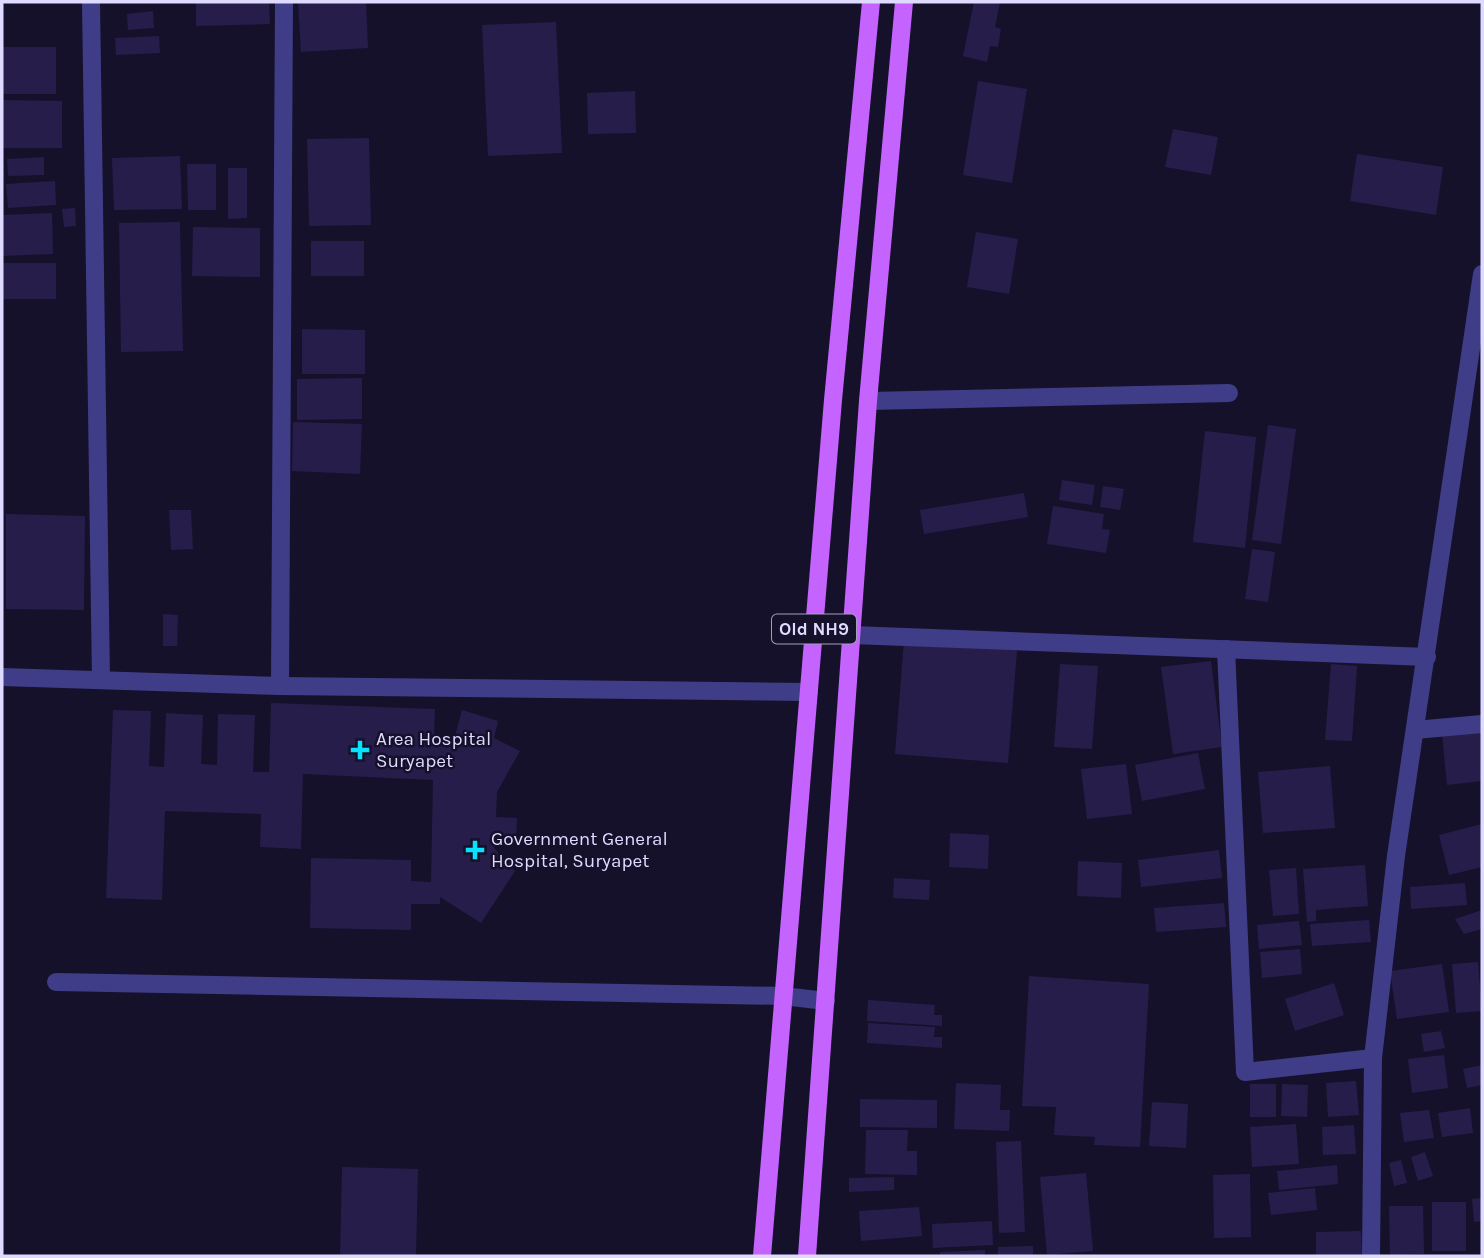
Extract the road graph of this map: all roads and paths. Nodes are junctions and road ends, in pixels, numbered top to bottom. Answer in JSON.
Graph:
{"nodes":[{"id":1,"x":90,"y":2,"type":"edge"},
{"id":2,"x":284,"y":2,"type":"edge"},
{"id":3,"x":872,"y":2,"type":"edge"},
{"id":4,"x":904,"y":2,"type":"edge"},
{"id":5,"x":1482,"y":274,"type":"edge"},
{"id":6,"x":1229,"y":393,"type":"dead end"},
{"id":7,"x":868,"y":401,"type":"junction"},
{"id":8,"x":852,"y":635,"type":"junction"},
{"id":9,"x":1226,"y":649,"type":"junction"},
{"id":10,"x":1427,"y":657,"type":"junction"},
{"id":11,"x":2,"y":677,"type":"edge"},
{"id":12,"x":101,"y":680,"type":"junction"},
{"id":13,"x":280,"y":686,"type":"junction"},
{"id":14,"x":808,"y":692,"type":"junction"},
{"id":15,"x":1482,"y":724,"type":"edge"},
{"id":16,"x":1415,"y":730,"type":"junction"},
{"id":17,"x":56,"y":982,"type":"dead end"},
{"id":18,"x":783,"y":996,"type":"junction"},
{"id":19,"x":825,"y":1001,"type":"junction"},
{"id":20,"x":1373,"y":1058,"type":"junction"},
{"id":21,"x":762,"y":1256,"type":"edge"},
{"id":22,"x":807,"y":1256,"type":"edge"},
{"id":23,"x":1371,"y":1256,"type":"edge"}],
"edges":[{"from":1,"to":12,"type":"street"},
{"from":2,"to":13,"type":"street"},
{"from":3,"to":14,"type":"main road","number":"Old NH9"},
{"from":4,"to":7,"type":"main road","number":"Old NH9"},
{"from":5,"to":10,"type":"street"},
{"from":6,"to":7,"type":"street"},
{"from":7,"to":8,"type":"main road","number":"Old NH9"},
{"from":8,"to":9,"type":"street"},
{"from":8,"to":19,"type":"main road","number":"Old NH9"},
{"from":9,"to":10,"type":"street"},
{"from":9,"to":20,"type":"street"},
{"from":10,"to":16,"type":"street"},
{"from":11,"to":12,"type":"street"},
{"from":12,"to":13,"type":"street"},
{"from":13,"to":14,"type":"street"},
{"from":14,"to":18,"type":"main road","number":"Old NH9"},
{"from":15,"to":16,"type":"street"},
{"from":16,"to":20,"type":"street"},
{"from":17,"to":18,"type":"street"},
{"from":18,"to":19,"type":"street"},
{"from":18,"to":21,"type":"main road","number":"Old NH9"},
{"from":19,"to":22,"type":"main road","number":"Old NH9"},
{"from":20,"to":23,"type":"street"}]}
